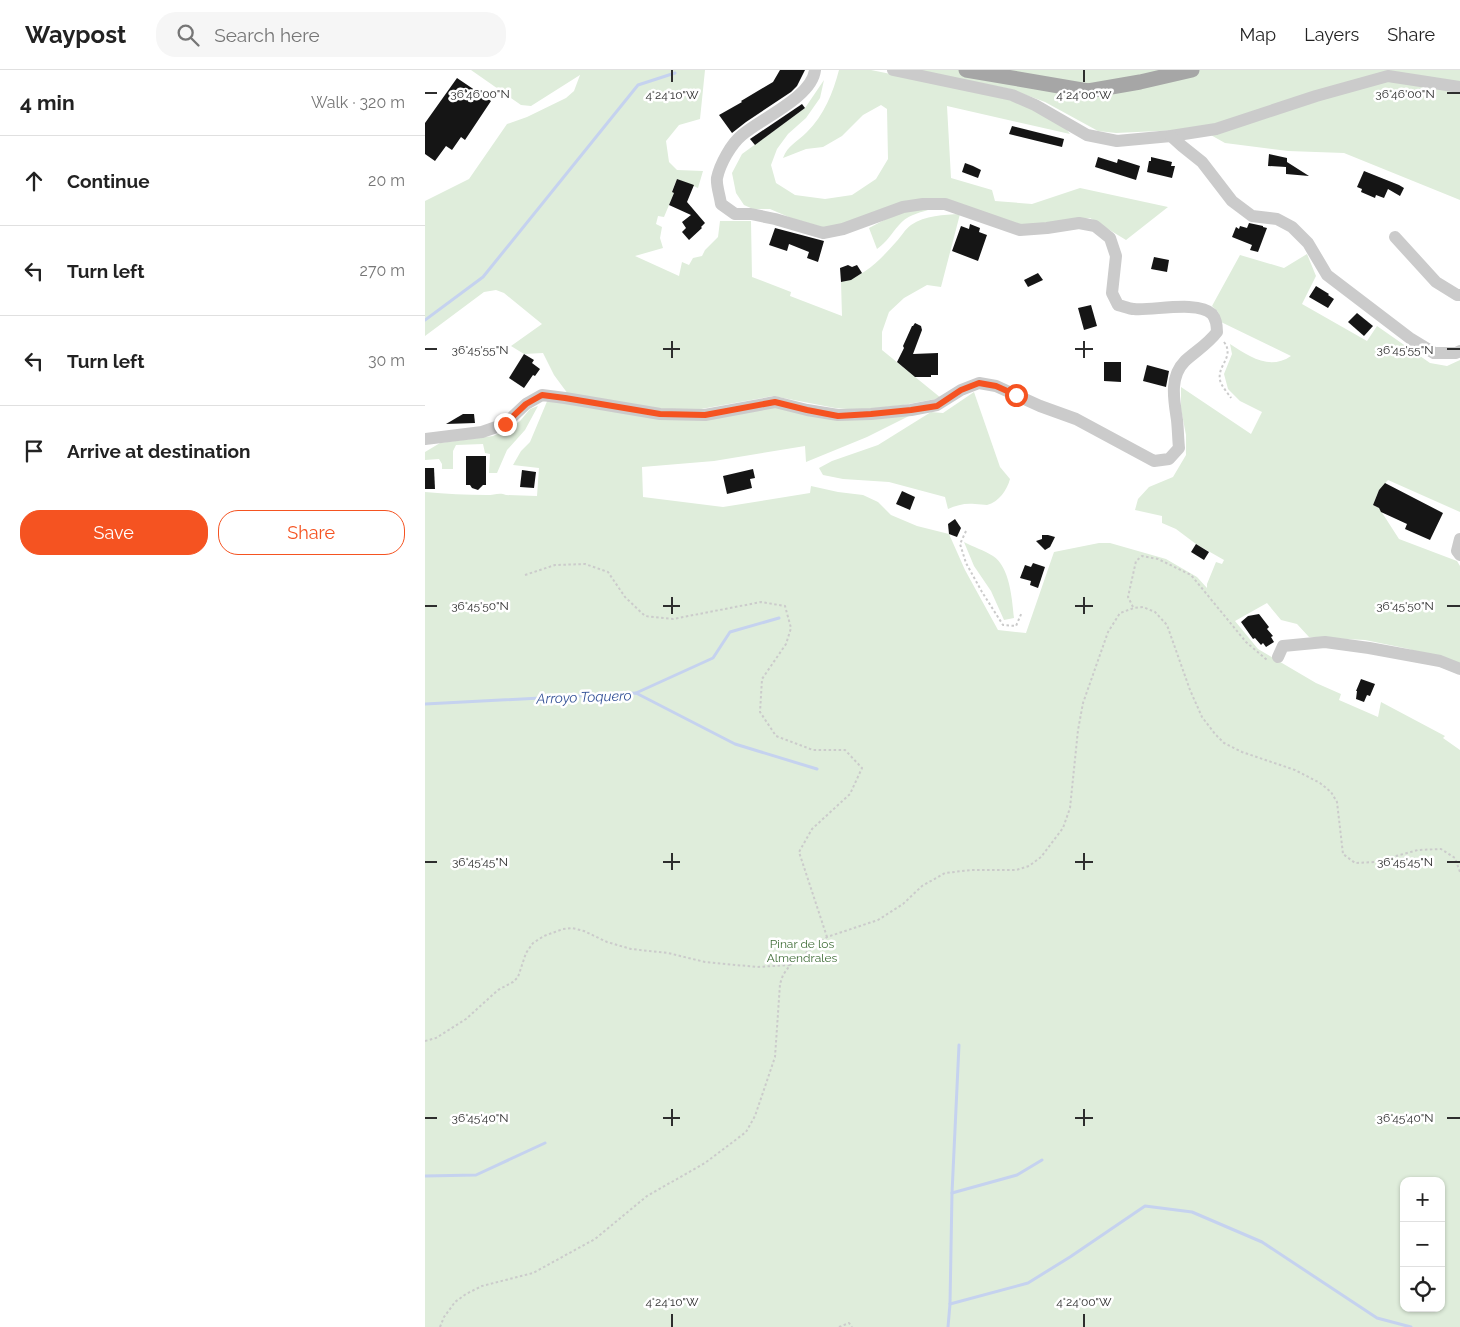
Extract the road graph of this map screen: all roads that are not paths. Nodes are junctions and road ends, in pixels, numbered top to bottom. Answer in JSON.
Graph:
{"nodes":[{"id":1,"x":815,"y":70,"type":"edge"},
{"id":2,"x":893,"y":70,"type":"edge"},
{"id":3,"x":966,"y":70,"type":"edge"},
{"id":4,"x":1192,"y":70,"type":"edge"},
{"id":5,"x":1460,"y":87,"type":"edge"},
{"id":6,"x":1171,"y":136,"type":"junction"},
{"id":7,"x":1395,"y":237,"type":"dead end"},
{"id":8,"x":1460,"y":295,"type":"edge"},
{"id":9,"x":1460,"y":351,"type":"edge"},
{"id":10,"x":425,"y":439,"type":"edge"},
{"id":11,"x":1460,"y":539,"type":"edge"},
{"id":12,"x":1460,"y":555,"type":"edge"},
{"id":13,"x":1273,"y":659,"type":"road end"},
{"id":14,"x":1460,"y":669,"type":"edge"}],
"edges":[{"from":1,"to":10,"type":"street"},
{"from":2,"to":6,"type":"street"},
{"from":3,"to":4,"type":"main road"},
{"from":5,"to":6,"type":"street"},
{"from":6,"to":9,"type":"street"},
{"from":7,"to":8,"type":"street"},
{"from":11,"to":12,"type":"street"},
{"from":13,"to":14,"type":"street"}]}
